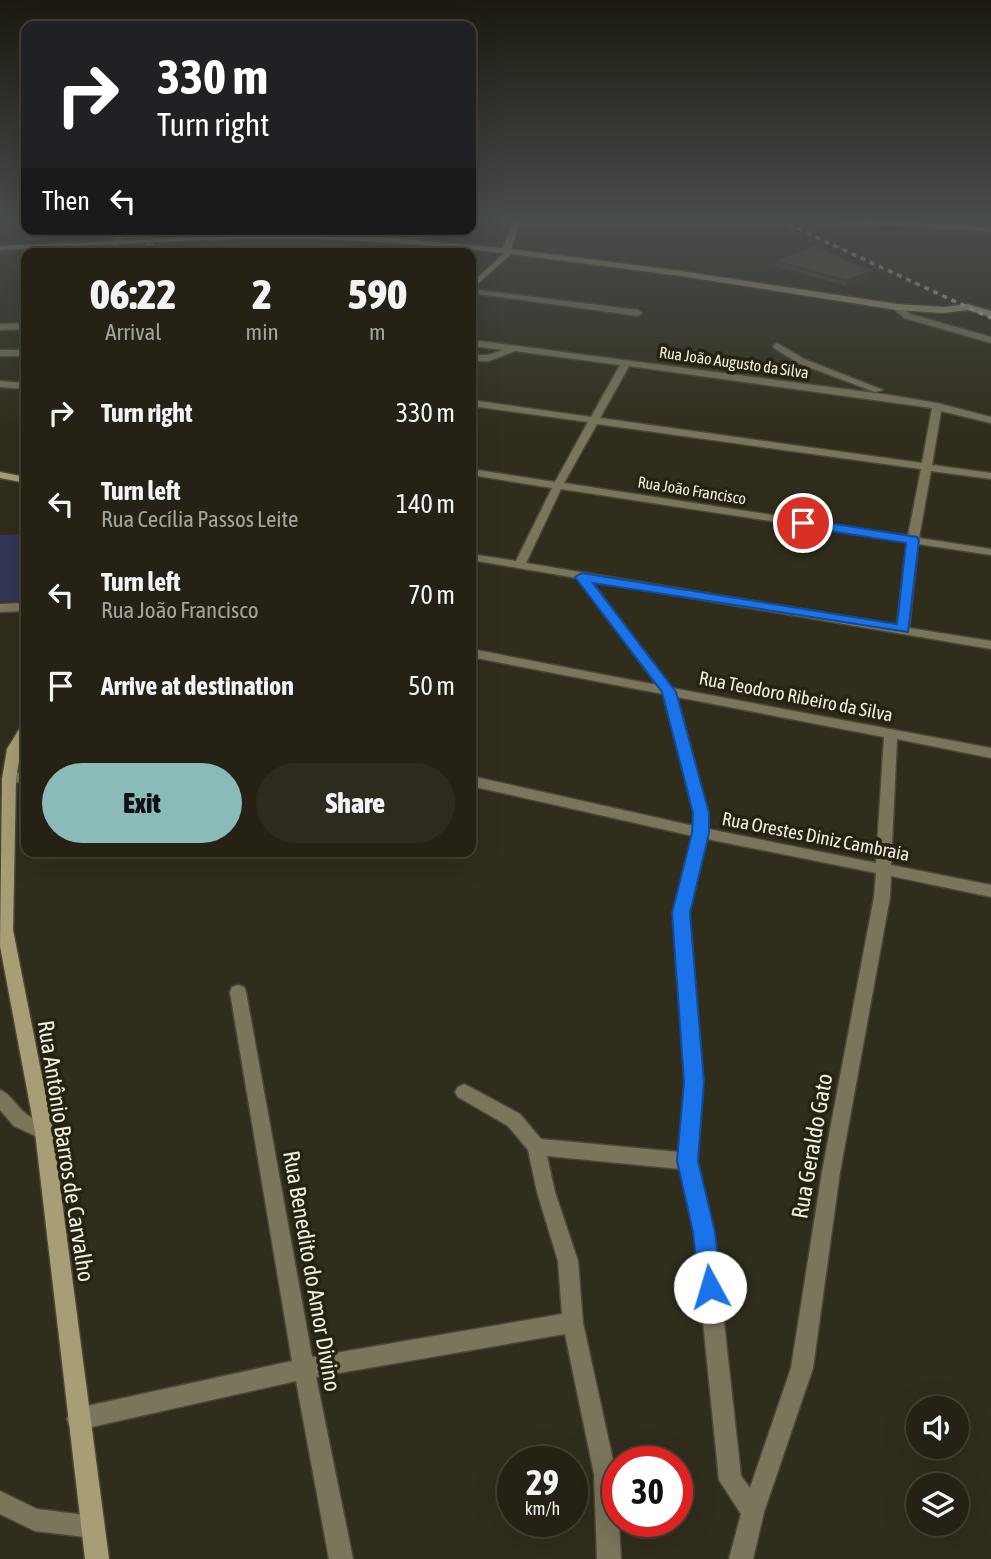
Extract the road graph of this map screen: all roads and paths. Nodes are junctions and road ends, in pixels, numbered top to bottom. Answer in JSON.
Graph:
{"nodes":[{"id":1,"x":497,"y":293,"type":"edge"},
{"id":2,"x":801,"y":293,"type":"edge"},
{"id":3,"x":897,"y":307,"type":"junction"},
{"id":4,"x":638,"y":313,"type":"dead end"},
{"id":5,"x":991,"y":314,"type":"edge"},
{"id":6,"x":21,"y":326,"type":"edge"},
{"id":7,"x":0,"y":327,"type":"edge"},
{"id":8,"x":991,"y":340,"type":"edge"},
{"id":9,"x":476,"y":344,"type":"edge"},
{"id":10,"x":777,"y":346,"type":"dead end"},
{"id":11,"x":513,"y":348,"type":"junction"},
{"id":12,"x":0,"y":353,"type":"edge"},
{"id":13,"x":21,"y":353,"type":"edge"},
{"id":14,"x":476,"y":358,"type":"edge"},
{"id":15,"x":626,"y":363,"type":"junction"},
{"id":16,"x":0,"y":384,"type":"edge"},
{"id":17,"x":21,"y":386,"type":"edge"},
{"id":18,"x":890,"y":398,"type":"junction"},
{"id":19,"x":476,"y":404,"type":"edge"},
{"id":20,"x":937,"y":406,"type":"junction"},
{"id":21,"x":991,"y":420,"type":"edge"},
{"id":22,"x":594,"y":421,"type":"junction"},
{"id":23,"x":926,"y":467,"type":"junction"},
{"id":24,"x":476,"y":473,"type":"edge"},
{"id":25,"x":0,"y":475,"type":"edge"},
{"id":26,"x":991,"y":476,"type":"edge"},
{"id":27,"x":21,"y":479,"type":"edge"},
{"id":28,"x":558,"y":485,"type":"junction"},
{"id":29,"x":913,"y":540,"type":"junction"},
{"id":30,"x":991,"y":552,"type":"edge"},
{"id":31,"x":476,"y":557,"type":"edge"},
{"id":32,"x":520,"y":564,"type":"junction"},
{"id":33,"x":582,"y":577,"type":"junction"},
{"id":34,"x":21,"y":607,"type":"edge"},
{"id":35,"x":0,"y":608,"type":"edge"},
{"id":36,"x":903,"y":629,"type":"junction"},
{"id":37,"x":991,"y":645,"type":"edge"},
{"id":38,"x":476,"y":654,"type":"edge"},
{"id":39,"x":669,"y":692,"type":"junction"},
{"id":40,"x":21,"y":734,"type":"edge"},
{"id":41,"x":891,"y":734,"type":"junction"},
{"id":42,"x":7,"y":749,"type":"edge"},
{"id":43,"x":991,"y":753,"type":"edge"},
{"id":44,"x":17,"y":777,"type":"edge"},
{"id":45,"x":476,"y":782,"type":"edge"},
{"id":46,"x":701,"y":833,"type":"junction"},
{"id":47,"x":884,"y":868,"type":"junction"},
{"id":48,"x":991,"y":891,"type":"edge"},
{"id":49,"x":238,"y":992,"type":"dead end"},
{"id":50,"x":464,"y":1093,"type":"dead end"},
{"id":51,"x":0,"y":1098,"type":"edge"},
{"id":52,"x":44,"y":1132,"type":"junction"},
{"id":53,"x":536,"y":1147,"type":"junction"},
{"id":54,"x":688,"y":1161,"type":"junction"},
{"id":55,"x":573,"y":1323,"type":"junction"},
{"id":56,"x":304,"y":1369,"type":"junction"},
{"id":57,"x":78,"y":1419,"type":"junction"},
{"id":58,"x":0,"y":1502,"type":"edge"},
{"id":59,"x":753,"y":1512,"type":"junction"},
{"id":60,"x":93,"y":1527,"type":"junction"},
{"id":61,"x":97,"y":1559,"type":"edge"},
{"id":62,"x":341,"y":1559,"type":"edge"},
{"id":63,"x":609,"y":1559,"type":"edge"},
{"id":64,"x":741,"y":1559,"type":"edge"}],
"edges":[{"from":1,"to":4,"type":"street"},
{"from":2,"to":3,"type":"street"},
{"from":3,"to":5,"type":"street"},
{"from":3,"to":8,"type":"street"},
{"from":6,"to":7,"type":"street"},
{"from":9,"to":11,"type":"street","name":"Rua João Augusto da Silva"},
{"from":10,"to":18,"type":"street"},
{"from":11,"to":14,"type":"street"},
{"from":11,"to":15,"type":"street","name":"Rua João Augusto da Silva"},
{"from":12,"to":13,"type":"street"},
{"from":15,"to":18,"type":"street","name":"Rua João Augusto da Silva"},
{"from":15,"to":22,"type":"street"},
{"from":16,"to":17,"type":"street"},
{"from":18,"to":20,"type":"street","name":"Rua João Augusto da Silva"},
{"from":19,"to":22,"type":"street"},
{"from":20,"to":21,"type":"street","name":"Rua João Augusto da Silva"},
{"from":20,"to":23,"type":"street"},
{"from":22,"to":23,"type":"street"},
{"from":22,"to":28,"type":"street"},
{"from":23,"to":26,"type":"street"},
{"from":23,"to":29,"type":"street"},
{"from":24,"to":28,"type":"street","name":"Rua João Francisco"},
{"from":25,"to":27,"type":"street"},
{"from":28,"to":29,"type":"street","name":"Rua João Francisco"},
{"from":28,"to":32,"type":"street"},
{"from":29,"to":30,"type":"street","name":"Rua João Francisco"},
{"from":29,"to":36,"type":"street"},
{"from":31,"to":32,"type":"street"},
{"from":32,"to":33,"type":"street"},
{"from":33,"to":36,"type":"street"},
{"from":33,"to":39,"type":"street"},
{"from":34,"to":35,"type":"street"},
{"from":36,"to":37,"type":"street"},
{"from":38,"to":39,"type":"street","name":"Rua Teodoro Ribeiro da Silva"},
{"from":39,"to":41,"type":"street","name":"Rua Teodoro Ribeiro da Silva"},
{"from":39,"to":46,"type":"street"},
{"from":40,"to":42,"type":"street"},
{"from":41,"to":43,"type":"street","name":"Rua Teodoro Ribeiro da Silva"},
{"from":41,"to":47,"type":"street","name":"Rua Geraldo Gato"},
{"from":42,"to":44,"type":"street","name":"Rua Antônio Barros de Carvalho"},
{"from":44,"to":52,"type":"street","name":"Rua Antônio Barros de Carvalho"},
{"from":45,"to":46,"type":"street","name":"Rua Orestes Diniz Cambraia"},
{"from":46,"to":47,"type":"street","name":"Rua Orestes Diniz Cambraia"},
{"from":46,"to":54,"type":"street"},
{"from":47,"to":48,"type":"street","name":"Rua Orestes Diniz Cambraia"},
{"from":47,"to":59,"type":"street","name":"Rua Geraldo Gato"},
{"from":49,"to":56,"type":"street","name":"Rua Benedito do Amor Divino"},
{"from":50,"to":53,"type":"street"},
{"from":51,"to":52,"type":"street"},
{"from":52,"to":57,"type":"street","name":"Rua Antônio Barros de Carvalho"},
{"from":53,"to":54,"type":"street"},
{"from":53,"to":55,"type":"street"},
{"from":54,"to":59,"type":"street"},
{"from":55,"to":56,"type":"street"},
{"from":55,"to":63,"type":"street"},
{"from":56,"to":57,"type":"street"},
{"from":56,"to":62,"type":"street","name":"Rua Benedito do Amor Divino"},
{"from":57,"to":60,"type":"street","name":"Rua Antônio Barros de Carvalho"},
{"from":58,"to":60,"type":"street"},
{"from":59,"to":64,"type":"street","name":"Rua Geraldo Gato"},
{"from":60,"to":61,"type":"street","name":"Rua Antônio Barros de Carvalho"}]}
